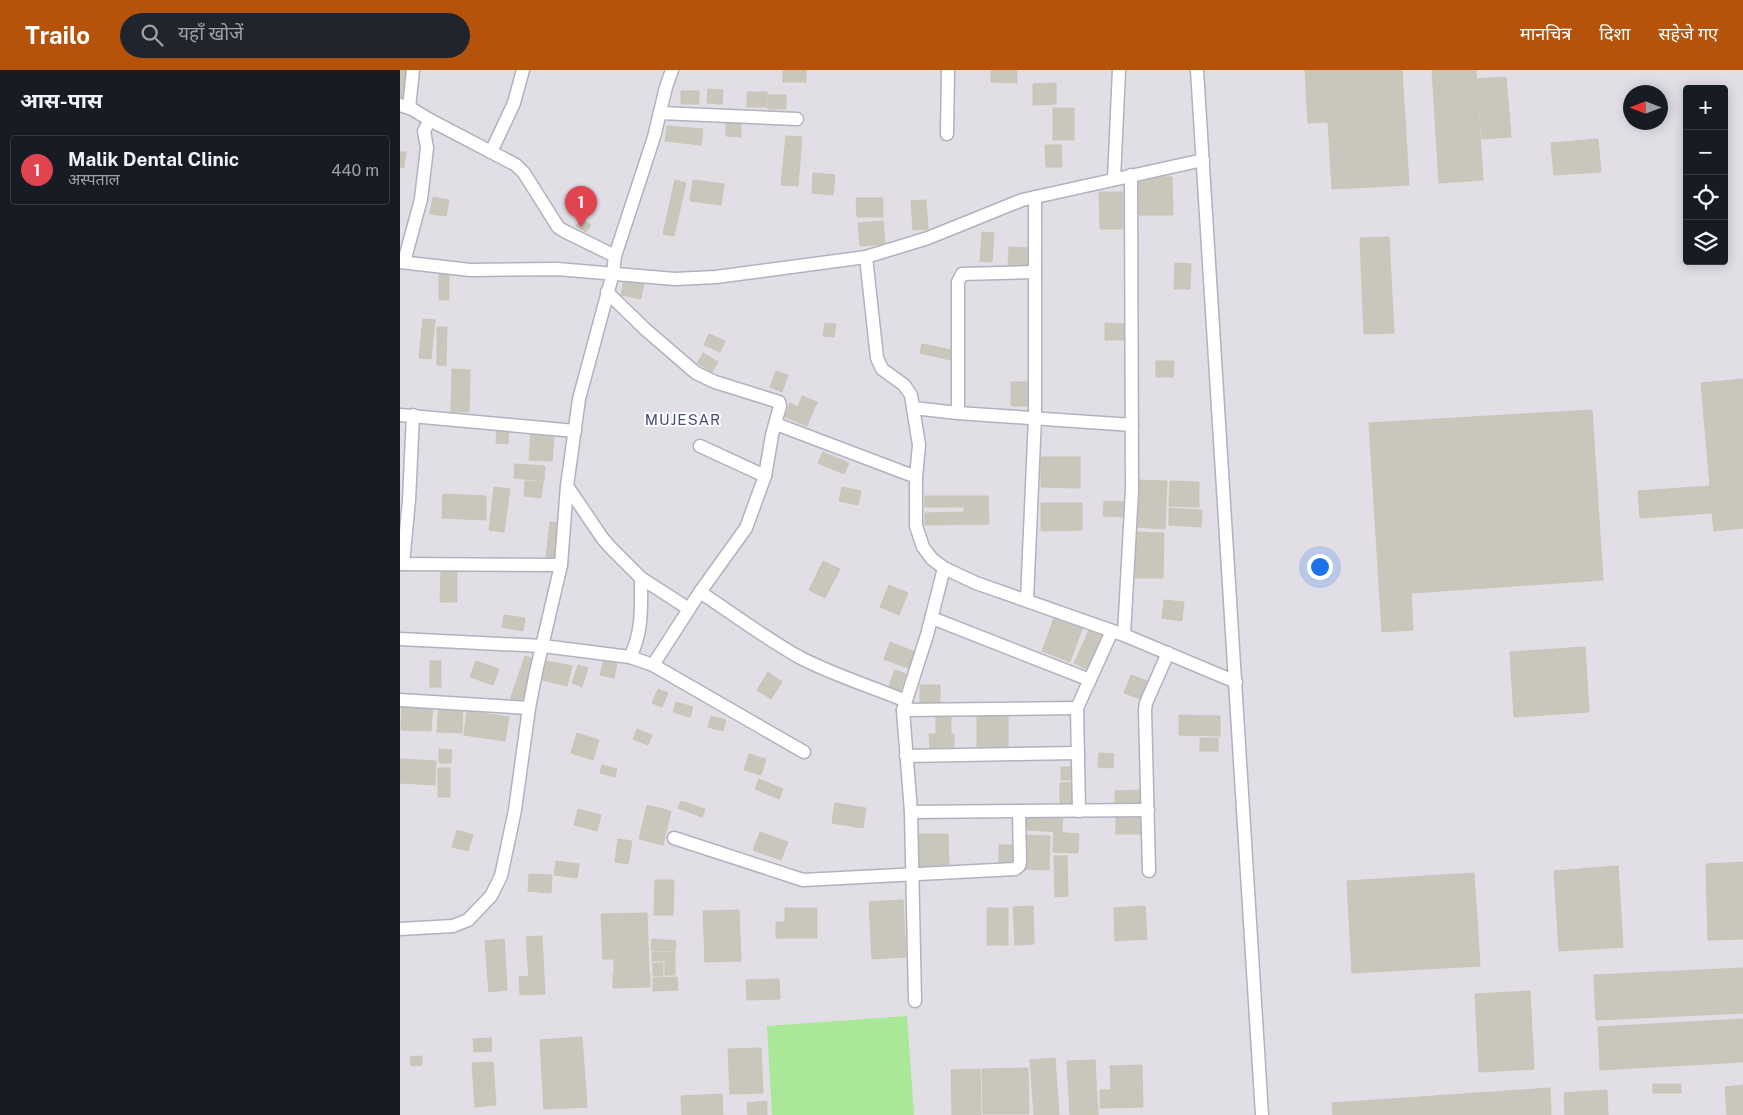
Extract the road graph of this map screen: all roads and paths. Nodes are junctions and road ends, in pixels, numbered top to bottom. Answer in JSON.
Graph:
{"nodes":[{"id":1,"x":412,"y":70,"type":"edge"},
{"id":2,"x":523,"y":70,"type":"edge"},
{"id":3,"x":672,"y":70,"type":"edge"},
{"id":4,"x":948,"y":70,"type":"edge"},
{"id":5,"x":1119,"y":70,"type":"edge"},
{"id":6,"x":1197,"y":70,"type":"edge"},
{"id":7,"x":404,"y":107,"type":"edge"},
{"id":8,"x":660,"y":113,"type":"junction"},
{"id":9,"x":797,"y":119,"type":"dead end"},
{"id":10,"x":430,"y":120,"type":"junction"},
{"id":11,"x":947,"y":134,"type":"dead end"},
{"id":12,"x":491,"y":152,"type":"junction"},
{"id":13,"x":1203,"y":160,"type":"junction"},
{"id":14,"x":1131,"y":175,"type":"junction"},
{"id":15,"x":1114,"y":179,"type":"junction"},
{"id":16,"x":1035,"y":197,"type":"junction"},
{"id":17,"x":615,"y":256,"type":"junction"},
{"id":18,"x":866,"y":257,"type":"junction"},
{"id":19,"x":402,"y":262,"type":"edge"},
{"id":20,"x":1035,"y":272,"type":"junction"},
{"id":21,"x":613,"y":273,"type":"junction"},
{"id":22,"x":608,"y":292,"type":"junction"},
{"id":23,"x":913,"y":408,"type":"junction"},
{"id":24,"x":958,"y":413,"type":"junction"},
{"id":25,"x":406,"y":415,"type":"edge"},
{"id":26,"x":1035,"y":417,"type":"junction"},
{"id":27,"x":776,"y":424,"type":"junction"},
{"id":28,"x":1132,"y":424,"type":"junction"},
{"id":29,"x":575,"y":431,"type":"junction"},
{"id":30,"x":700,"y":446,"type":"dead end"},
{"id":31,"x":765,"y":476,"type":"junction"},
{"id":32,"x":916,"y":477,"type":"junction"},
{"id":33,"x":568,"y":486,"type":"junction"},
{"id":34,"x":402,"y":564,"type":"edge"},
{"id":35,"x":561,"y":565,"type":"junction"},
{"id":36,"x":944,"y":568,"type":"junction"},
{"id":37,"x":641,"y":578,"type":"junction"},
{"id":38,"x":700,"y":592,"type":"junction"},
{"id":39,"x":1027,"y":600,"type":"junction"},
{"id":40,"x":689,"y":609,"type":"junction"},
{"id":41,"x":932,"y":618,"type":"junction"},
{"id":42,"x":1118,"y":633,"type":"junction"},
{"id":43,"x":400,"y":639,"type":"edge"},
{"id":44,"x":543,"y":646,"type":"junction"},
{"id":45,"x":1168,"y":653,"type":"junction"},
{"id":46,"x":630,"y":657,"type":"junction"},
{"id":47,"x":653,"y":665,"type":"junction"},
{"id":48,"x":1090,"y":680,"type":"junction"},
{"id":49,"x":1236,"y":682,"type":"junction"},
{"id":50,"x":400,"y":700,"type":"edge"},
{"id":51,"x":904,"y":706,"type":"junction"},
{"id":52,"x":529,"y":708,"type":"junction"},
{"id":53,"x":1077,"y":708,"type":"junction"},
{"id":54,"x":804,"y":752,"type":"dead end"},
{"id":55,"x":1078,"y":753,"type":"junction"},
{"id":56,"x":906,"y":756,"type":"junction"},
{"id":57,"x":1148,"y":810,"type":"junction"},
{"id":58,"x":1019,"y":811,"type":"junction"},
{"id":59,"x":1079,"y":811,"type":"junction"},
{"id":60,"x":911,"y":812,"type":"junction"},
{"id":61,"x":674,"y":838,"type":"dead end"},
{"id":62,"x":1149,"y":871,"type":"dead end"},
{"id":63,"x":912,"y":874,"type":"junction"},
{"id":64,"x":400,"y":929,"type":"edge"},
{"id":65,"x":915,"y":1001,"type":"dead end"},
{"id":66,"x":1262,"y":1115,"type":"edge"}],
"edges":[{"from":1,"to":7,"type":"street"},
{"from":2,"to":12,"type":"street"},
{"from":3,"to":8,"type":"street"},
{"from":4,"to":11,"type":"street"},
{"from":5,"to":15,"type":"street"},
{"from":6,"to":13,"type":"street"},
{"from":7,"to":10,"type":"street"},
{"from":8,"to":9,"type":"street"},
{"from":8,"to":17,"type":"street"},
{"from":10,"to":12,"type":"street"},
{"from":10,"to":19,"type":"street"},
{"from":12,"to":17,"type":"street"},
{"from":13,"to":14,"type":"street"},
{"from":13,"to":49,"type":"street"},
{"from":14,"to":15,"type":"street"},
{"from":14,"to":28,"type":"street"},
{"from":15,"to":16,"type":"street"},
{"from":16,"to":18,"type":"street"},
{"from":16,"to":20,"type":"street"},
{"from":17,"to":21,"type":"street"},
{"from":18,"to":21,"type":"street"},
{"from":18,"to":23,"type":"street"},
{"from":19,"to":21,"type":"street"},
{"from":20,"to":24,"type":"street"},
{"from":20,"to":26,"type":"street"},
{"from":21,"to":22,"type":"street"},
{"from":22,"to":27,"type":"street"},
{"from":22,"to":29,"type":"street"},
{"from":23,"to":24,"type":"street"},
{"from":23,"to":32,"type":"street"},
{"from":24,"to":26,"type":"street"},
{"from":25,"to":29,"type":"street"},
{"from":25,"to":34,"type":"street"},
{"from":26,"to":28,"type":"street"},
{"from":26,"to":39,"type":"street"},
{"from":27,"to":31,"type":"street"},
{"from":27,"to":32,"type":"street"},
{"from":28,"to":42,"type":"street"},
{"from":29,"to":33,"type":"street"},
{"from":30,"to":31,"type":"street"},
{"from":31,"to":38,"type":"street"},
{"from":32,"to":36,"type":"street"},
{"from":33,"to":35,"type":"street"},
{"from":33,"to":37,"type":"street"},
{"from":34,"to":35,"type":"street"},
{"from":35,"to":44,"type":"street"},
{"from":36,"to":39,"type":"street"},
{"from":36,"to":41,"type":"street"},
{"from":37,"to":40,"type":"street"},
{"from":37,"to":46,"type":"street"},
{"from":38,"to":40,"type":"street"},
{"from":38,"to":51,"type":"street"},
{"from":39,"to":42,"type":"street"},
{"from":40,"to":47,"type":"street"},
{"from":41,"to":48,"type":"street"},
{"from":41,"to":51,"type":"street"},
{"from":42,"to":45,"type":"street"},
{"from":42,"to":48,"type":"street"},
{"from":43,"to":44,"type":"street"},
{"from":44,"to":46,"type":"street"},
{"from":44,"to":52,"type":"street"},
{"from":45,"to":49,"type":"street"},
{"from":45,"to":57,"type":"street"},
{"from":46,"to":47,"type":"street"},
{"from":47,"to":54,"type":"street"},
{"from":48,"to":53,"type":"street"},
{"from":49,"to":66,"type":"street"},
{"from":50,"to":52,"type":"street"},
{"from":51,"to":53,"type":"street"},
{"from":51,"to":56,"type":"street"},
{"from":52,"to":64,"type":"street"},
{"from":53,"to":55,"type":"street"},
{"from":55,"to":56,"type":"street"},
{"from":55,"to":59,"type":"street"},
{"from":56,"to":60,"type":"street"},
{"from":57,"to":59,"type":"street"},
{"from":57,"to":62,"type":"street"},
{"from":58,"to":59,"type":"street"},
{"from":58,"to":60,"type":"street"},
{"from":58,"to":63,"type":"street"},
{"from":60,"to":63,"type":"street"},
{"from":61,"to":63,"type":"street"},
{"from":63,"to":65,"type":"street"}]}
